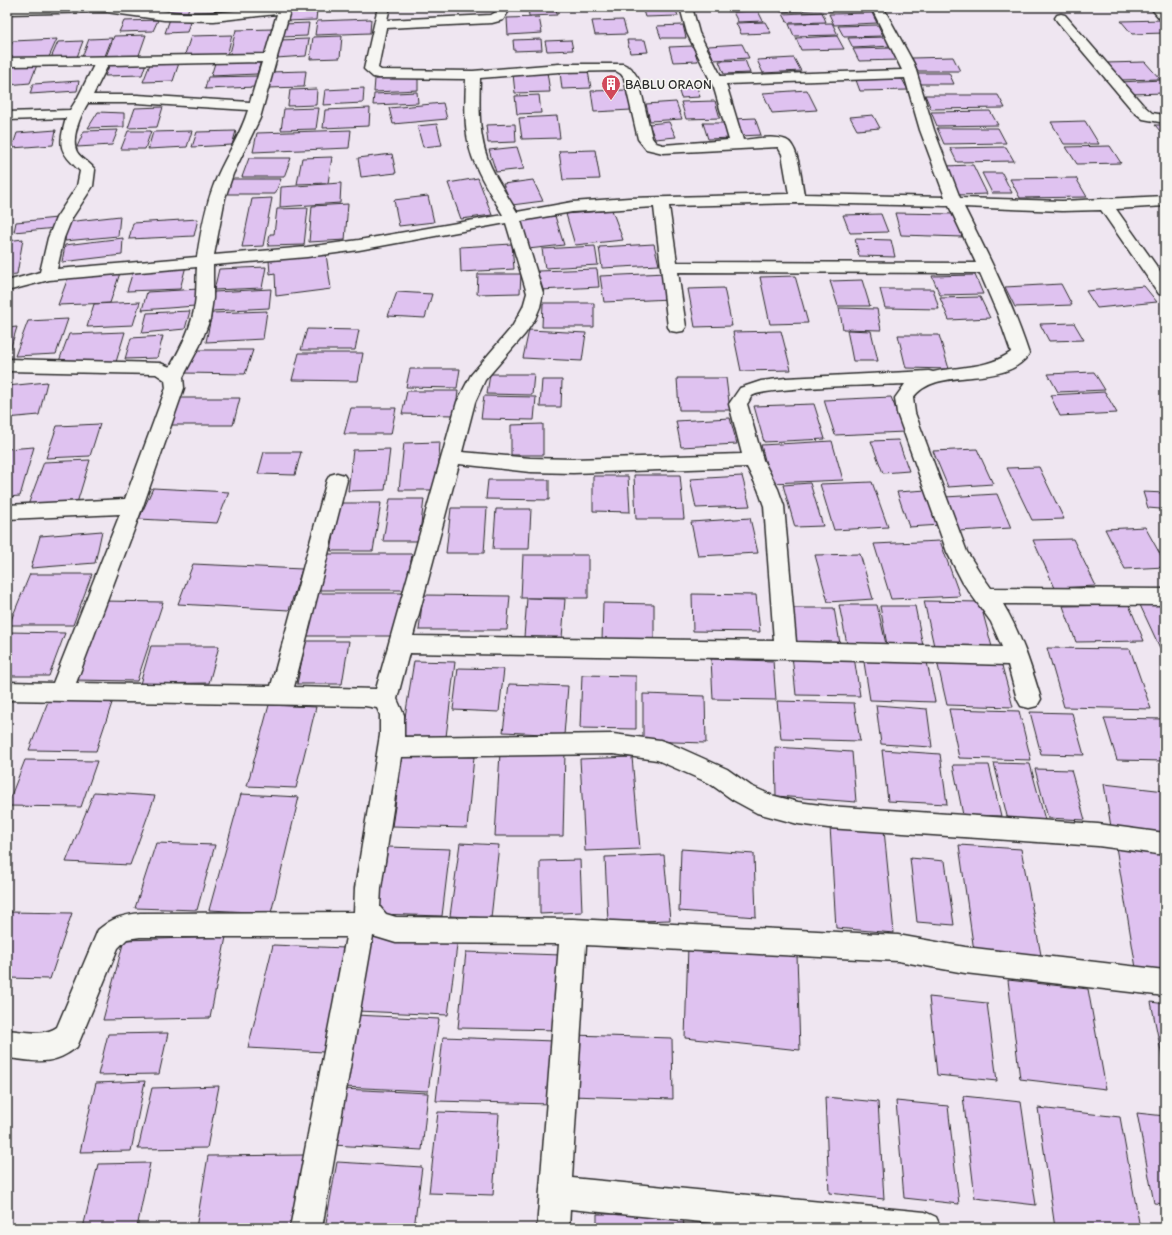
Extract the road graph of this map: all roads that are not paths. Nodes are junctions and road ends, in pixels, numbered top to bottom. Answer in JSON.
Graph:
{"nodes":[{"id":1,"x":384,"y":7,"type":"edge"},
{"id":2,"x":501,"y":7,"type":"edge"},
{"id":3,"x":686,"y":7,"type":"edge"},
{"id":4,"x":877,"y":7,"type":"edge"},
{"id":5,"x":1156,"y":7,"type":"edge"},
{"id":6,"x":285,"y":8,"type":"edge"},
{"id":7,"x":7,"y":10,"type":"edge"},
{"id":8,"x":153,"y":11,"type":"edge"},
{"id":9,"x":1165,"y":17,"type":"edge"},
{"id":10,"x":1061,"y":18,"type":"dead end"},
{"id":11,"x":381,"y":24,"type":"junction"},
{"id":12,"x":271,"y":58,"type":"junction"},
{"id":13,"x":103,"y":61,"type":"junction"},
{"id":14,"x":7,"y":62,"type":"edge"},
{"id":15,"x":910,"y":74,"type":"junction"},
{"id":16,"x":473,"y":75,"type":"junction"},
{"id":17,"x":716,"y":80,"type":"junction"},
{"id":18,"x":84,"y":99,"type":"junction"},
{"id":19,"x":256,"y":106,"type":"junction"},
{"id":20,"x":74,"y":114,"type":"junction"},
{"id":21,"x":7,"y":116,"type":"edge"},
{"id":22,"x":1165,"y":119,"type":"edge"},
{"id":23,"x":737,"y":145,"type":"junction"},
{"id":24,"x":797,"y":198,"type":"junction"},
{"id":25,"x":1165,"y":200,"type":"edge"},
{"id":26,"x":661,"y":202,"type":"junction"},
{"id":27,"x":954,"y":202,"type":"junction"},
{"id":28,"x":1105,"y":205,"type":"junction"},
{"id":29,"x":512,"y":218,"type":"junction"},
{"id":30,"x":205,"y":260,"type":"junction"},
{"id":31,"x":669,"y":267,"type":"junction"},
{"id":32,"x":987,"y":268,"type":"junction"},
{"id":33,"x":48,"y":275,"type":"junction"},
{"id":34,"x":7,"y":286,"type":"edge"},
{"id":35,"x":1165,"y":290,"type":"edge"},
{"id":36,"x":677,"y":327,"type":"dead end"},
{"id":37,"x":7,"y":366,"type":"edge"},
{"id":38,"x":174,"y":377,"type":"junction"},
{"id":39,"x":938,"y":377,"type":"junction"},
{"id":40,"x":451,"y":458,"type":"junction"},
{"id":41,"x":753,"y":460,"type":"junction"},
{"id":42,"x":337,"y":480,"type":"dead end"},
{"id":43,"x":133,"y":506,"type":"junction"},
{"id":44,"x":7,"y":512,"type":"edge"},
{"id":45,"x":985,"y":596,"type":"junction"},
{"id":46,"x":1165,"y":597,"type":"edge"},
{"id":47,"x":401,"y":644,"type":"junction"},
{"id":48,"x":786,"y":650,"type":"junction"},
{"id":49,"x":1017,"y":656,"type":"junction"},
{"id":50,"x":7,"y":691,"type":"edge"},
{"id":51,"x":61,"y":692,"type":"junction"},
{"id":52,"x":280,"y":695,"type":"junction"},
{"id":53,"x":385,"y":699,"type":"junction"},
{"id":54,"x":1029,"y":699,"type":"dead end"},
{"id":55,"x":390,"y":747,"type":"junction"},
{"id":56,"x":1165,"y":844,"type":"edge"},
{"id":57,"x":369,"y":924,"type":"junction"},
{"id":58,"x":573,"y":932,"type":"junction"},
{"id":59,"x":1165,"y":983,"type":"edge"},
{"id":60,"x":7,"y":1044,"type":"edge"},
{"id":61,"x":556,"y":1192,"type":"junction"},
{"id":62,"x":306,"y":1228,"type":"edge"},
{"id":63,"x":553,"y":1228,"type":"edge"},
{"id":64,"x":925,"y":1228,"type":"edge"}],
"edges":[{"from":1,"to":11,"type":"street"},
{"from":2,"to":11,"type":"street"},
{"from":3,"to":17,"type":"street"},
{"from":4,"to":15,"type":"street"},
{"from":5,"to":9,"type":"street"},
{"from":6,"to":8,"type":"street"},
{"from":6,"to":12,"type":"street"},
{"from":7,"to":8,"type":"street"},
{"from":10,"to":22,"type":"street"},
{"from":11,"to":16,"type":"street"},
{"from":12,"to":13,"type":"street"},
{"from":12,"to":19,"type":"street"},
{"from":13,"to":14,"type":"street"},
{"from":13,"to":18,"type":"street"},
{"from":15,"to":17,"type":"street"},
{"from":15,"to":27,"type":"street"},
{"from":16,"to":23,"type":"street"},
{"from":16,"to":29,"type":"street"},
{"from":17,"to":23,"type":"street"},
{"from":18,"to":19,"type":"street"},
{"from":18,"to":20,"type":"street"},
{"from":19,"to":30,"type":"street"},
{"from":20,"to":21,"type":"street"},
{"from":20,"to":33,"type":"street"},
{"from":23,"to":24,"type":"street"},
{"from":24,"to":26,"type":"street"},
{"from":24,"to":27,"type":"street"},
{"from":25,"to":28,"type":"street"},
{"from":26,"to":29,"type":"street"},
{"from":26,"to":31,"type":"street"},
{"from":27,"to":28,"type":"street"},
{"from":27,"to":32,"type":"street"},
{"from":28,"to":35,"type":"street"},
{"from":29,"to":30,"type":"street"},
{"from":29,"to":40,"type":"street"},
{"from":30,"to":33,"type":"street"},
{"from":30,"to":38,"type":"street"},
{"from":31,"to":32,"type":"street"},
{"from":31,"to":36,"type":"street"},
{"from":32,"to":39,"type":"street"},
{"from":33,"to":34,"type":"street"},
{"from":37,"to":38,"type":"street"},
{"from":38,"to":43,"type":"street"},
{"from":39,"to":41,"type":"street"},
{"from":39,"to":45,"type":"street"},
{"from":40,"to":41,"type":"street"},
{"from":40,"to":47,"type":"street"},
{"from":41,"to":48,"type":"street"},
{"from":42,"to":52,"type":"street"},
{"from":43,"to":44,"type":"street"},
{"from":43,"to":51,"type":"street"},
{"from":45,"to":46,"type":"street"},
{"from":45,"to":49,"type":"street"},
{"from":47,"to":48,"type":"street"},
{"from":47,"to":53,"type":"street"},
{"from":48,"to":49,"type":"street"},
{"from":49,"to":54,"type":"street"},
{"from":50,"to":51,"type":"street"},
{"from":51,"to":52,"type":"street"},
{"from":52,"to":53,"type":"street"},
{"from":53,"to":55,"type":"street"},
{"from":55,"to":56,"type":"street"},
{"from":55,"to":57,"type":"street"},
{"from":57,"to":58,"type":"street"},
{"from":57,"to":60,"type":"street"},
{"from":57,"to":62,"type":"street"},
{"from":58,"to":59,"type":"street"},
{"from":58,"to":61,"type":"street"},
{"from":61,"to":63,"type":"street"},
{"from":61,"to":64,"type":"street"}]}
